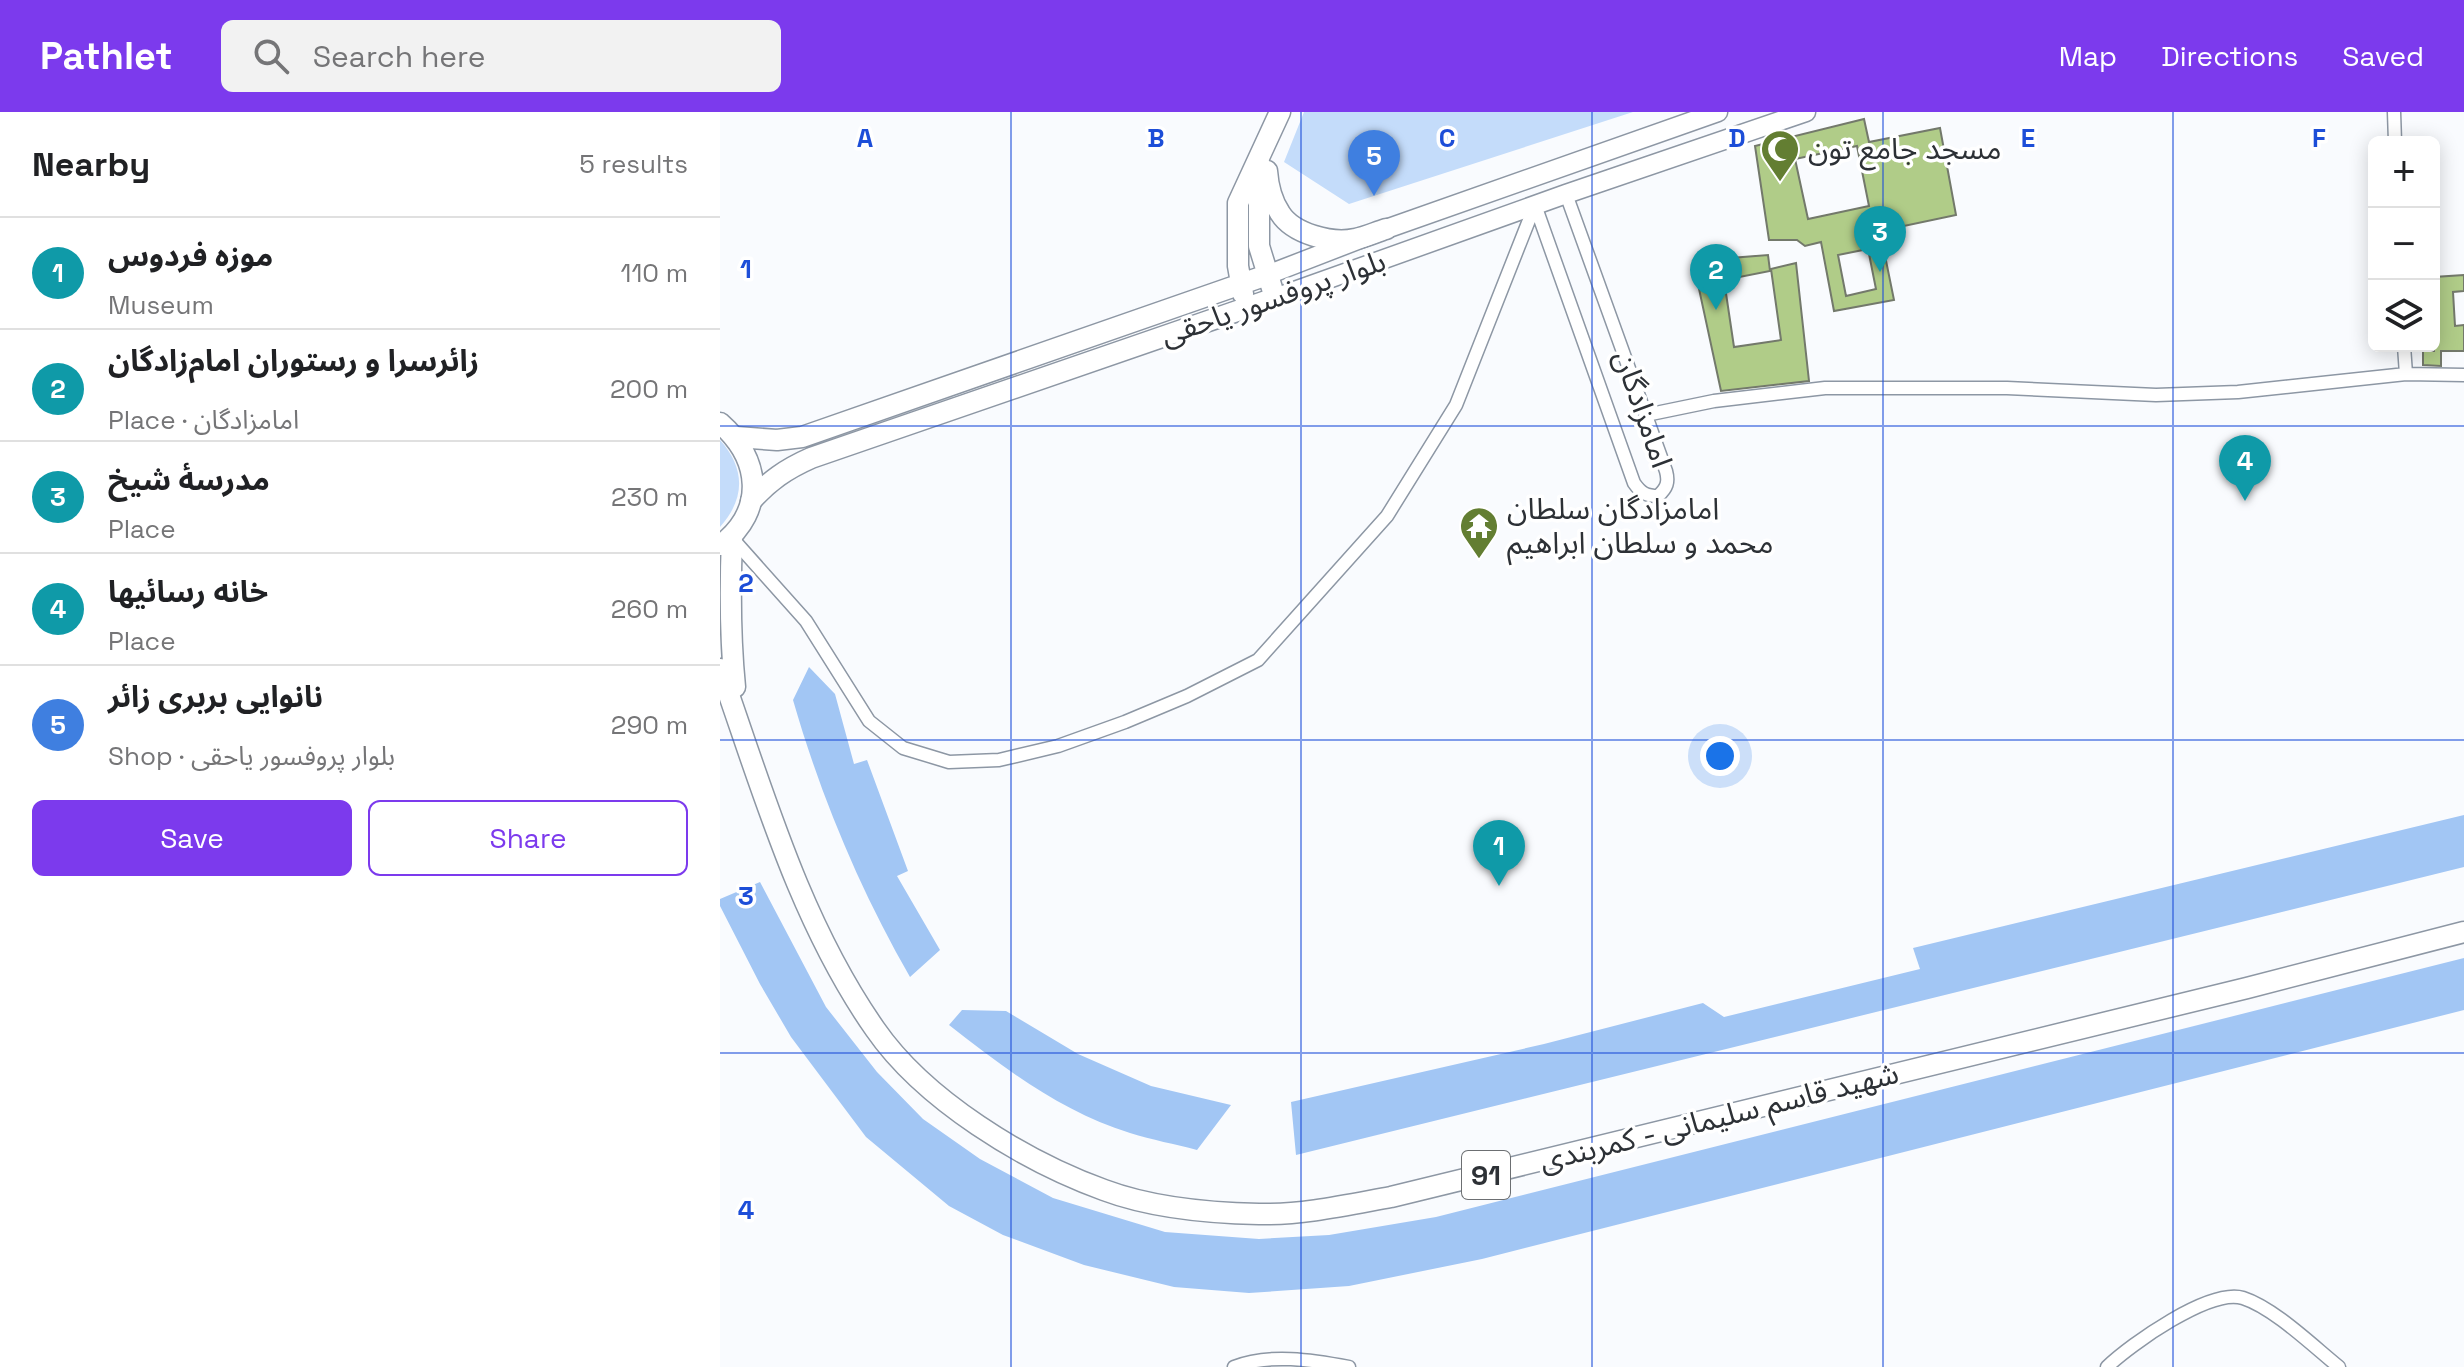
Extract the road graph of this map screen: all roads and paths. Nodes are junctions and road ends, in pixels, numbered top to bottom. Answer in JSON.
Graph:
{"nodes":[{"id":1,"x":1280,"y":112,"type":"edge"},
{"id":2,"x":1718,"y":112,"type":"edge"},
{"id":3,"x":1806,"y":112,"type":"edge"},
{"id":4,"x":2394,"y":112,"type":"edge"},
{"id":5,"x":2395,"y":136,"type":"edge"},
{"id":6,"x":1262,"y":153,"type":"junction"},
{"id":7,"x":1566,"y":194,"type":"junction"},
{"id":8,"x":1238,"y":203,"type":"junction"},
{"id":9,"x":1535,"y":205,"type":"junction"},
{"id":10,"x":1386,"y":229,"type":"junction"},
{"id":11,"x":1396,"y":255,"type":"junction"},
{"id":12,"x":1265,"y":268,"type":"junction"},
{"id":13,"x":1239,"y":275,"type":"junction"},
{"id":14,"x":1275,"y":298,"type":"junction"},
{"id":15,"x":1189,"y":301,"type":"junction"},
{"id":16,"x":1247,"y":308,"type":"junction"},
{"id":17,"x":2404,"y":352,"type":"edge"},
{"id":18,"x":2406,"y":374,"type":"junction"},
{"id":19,"x":2464,"y":375,"type":"edge"},
{"id":20,"x":1646,"y":415,"type":"junction"},
{"id":21,"x":720,"y":423,"type":"edge"},
{"id":22,"x":736,"y":437,"type":"junction"},
{"id":23,"x":751,"y":501,"type":"junction"},
{"id":24,"x":726,"y":541,"type":"edge"},
{"id":25,"x":720,"y":669,"type":"edge"},
{"id":26,"x":739,"y":723,"type":"junction"},
{"id":27,"x":2464,"y":932,"type":"edge"},
{"id":28,"x":1234,"y":1367,"type":"edge"},
{"id":29,"x":1349,"y":1367,"type":"edge"},
{"id":30,"x":2107,"y":1367,"type":"edge"},
{"id":31,"x":2339,"y":1367,"type":"edge"}],
"edges":[{"from":1,"to":6,"type":"main road"},
{"from":2,"to":10,"type":"main road","name":"بلوار پروفسور یاحقی"},
{"from":3,"to":7,"type":"main road","name":"بلوار پروفسور یاحقی"},
{"from":4,"to":5,"type":"street"},
{"from":6,"to":8,"type":"main road"},
{"from":6,"to":10,"type":"main road"},
{"from":6,"to":12,"type":"main road"},
{"from":7,"to":9,"type":"main road","name":"بلوار پروفسور یاحقی"},
{"from":7,"to":20,"type":"street","name":"امامزادگان"},
{"from":8,"to":13,"type":"main road"},
{"from":8,"to":15,"type":"main road"},
{"from":9,"to":11,"type":"main road","name":"بلوار پروفسور یاحقی"},
{"from":9,"to":20,"type":"street","name":"امامزادگان"},
{"from":9,"to":24,"type":"street"},
{"from":10,"to":11,"type":"main road"},
{"from":10,"to":12,"type":"main road","name":"بلوار پروفسور یاحقی"},
{"from":11,"to":14,"type":"main road","name":"بلوار پروفسور یاحقی"},
{"from":12,"to":13,"type":"main road","name":"بلوار پروفسور یاحقی"},
{"from":12,"to":14,"type":"main road"},
{"from":13,"to":15,"type":"main road","name":"بلوار پروفسور یاحقی"},
{"from":13,"to":16,"type":"main road"},
{"from":14,"to":16,"type":"main road","name":"بلوار پروفسور یاحقی"},
{"from":15,"to":22,"type":"main road","name":"بلوار پروفسور یاحقی"},
{"from":16,"to":23,"type":"main road","name":"بلوار پروفسور یاحقی"},
{"from":17,"to":18,"type":"street"},
{"from":18,"to":19,"type":"street"},
{"from":18,"to":20,"type":"street"},
{"from":21,"to":22,"type":"main road"},
{"from":22,"to":23,"type":"main road"},
{"from":23,"to":24,"type":"main road","number":"91"},
{"from":24,"to":26,"type":"main road","number":"91"},
{"from":25,"to":26,"type":"main road","number":"91"},
{"from":26,"to":27,"type":"main road","name":"شهید قاسم سلیمانی - کمربندی","number":"91"},
{"from":28,"to":29,"type":"street"},
{"from":30,"to":31,"type":"street"}]}
